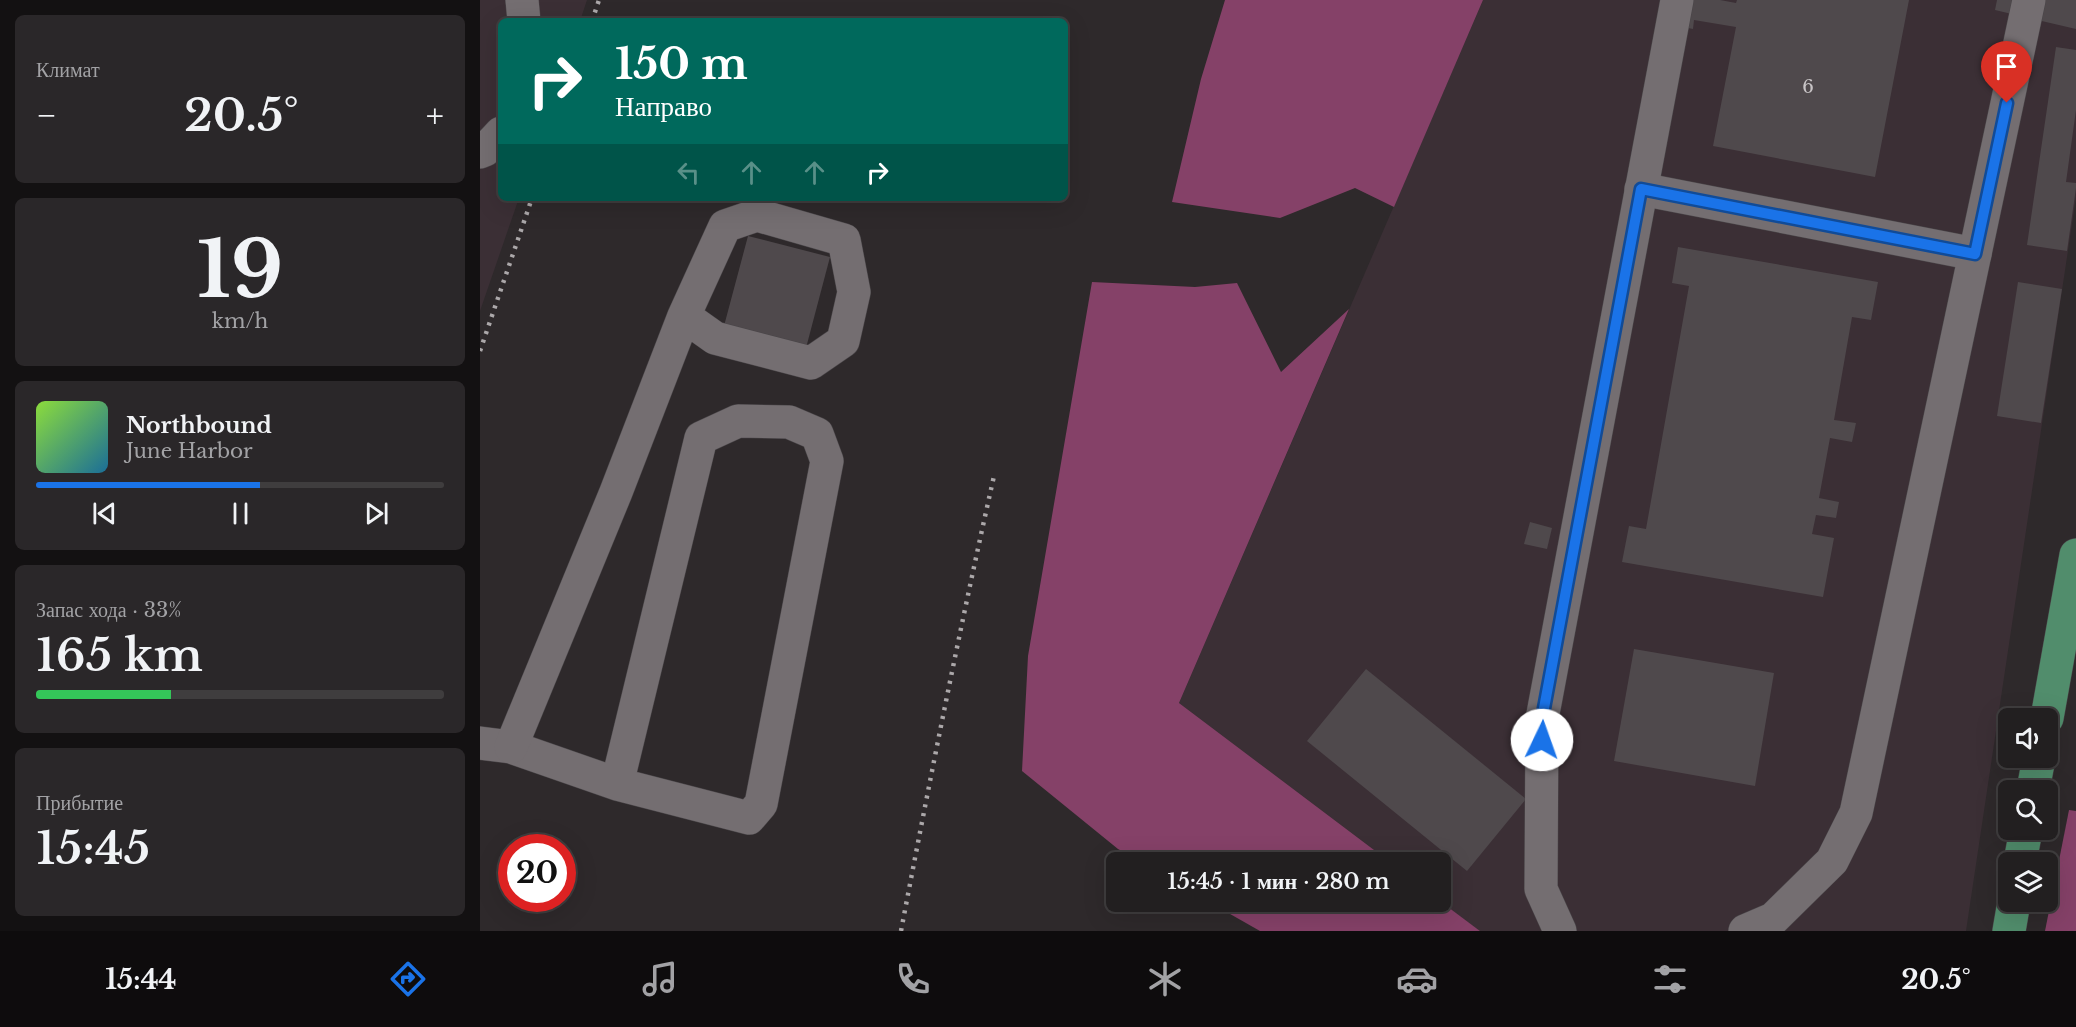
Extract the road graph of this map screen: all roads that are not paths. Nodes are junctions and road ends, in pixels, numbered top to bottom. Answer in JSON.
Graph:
{"nodes":[{"id":1,"x":522,"y":0,"type":"edge"},
{"id":2,"x":1677,"y":0,"type":"edge"},
{"id":3,"x":2029,"y":0,"type":"edge"},
{"id":4,"x":524,"y":18,"type":"edge"},
{"id":5,"x":498,"y":136,"type":"edge"},
{"id":6,"x":480,"y":152,"type":"edge"},
{"id":7,"x":1641,"y":189,"type":"junction"},
{"id":8,"x":1975,"y":254,"type":"junction"},
{"id":9,"x":684,"y":316,"type":"junction"},
{"id":10,"x":2076,"y":555,"type":"edge"},
{"id":11,"x":2049,"y":708,"type":"edge"},
{"id":12,"x":496,"y":745,"type":"edge"},
{"id":13,"x":617,"y":784,"type":"junction"},
{"id":14,"x":2012,"y":912,"type":"edge"},
{"id":15,"x":1560,"y":931,"type":"edge"},
{"id":16,"x":1745,"y":931,"type":"edge"},
{"id":17,"x":2009,"y":931,"type":"edge"}],
"edges":[{"from":1,"to":4,"type":"lane"},
{"from":2,"to":7,"type":"lane"},
{"from":3,"to":8,"type":"lane"},
{"from":5,"to":6,"type":"lane"},
{"from":7,"to":8,"type":"lane"},
{"from":7,"to":15,"type":"lane"},
{"from":8,"to":16,"type":"lane"},
{"from":9,"to":9,"type":"lane"},
{"from":9,"to":12,"type":"lane"},
{"from":10,"to":11,"type":"main road"},
{"from":12,"to":13,"type":"lane"},
{"from":13,"to":13,"type":"lane"},
{"from":14,"to":17,"type":"main road"}]}
